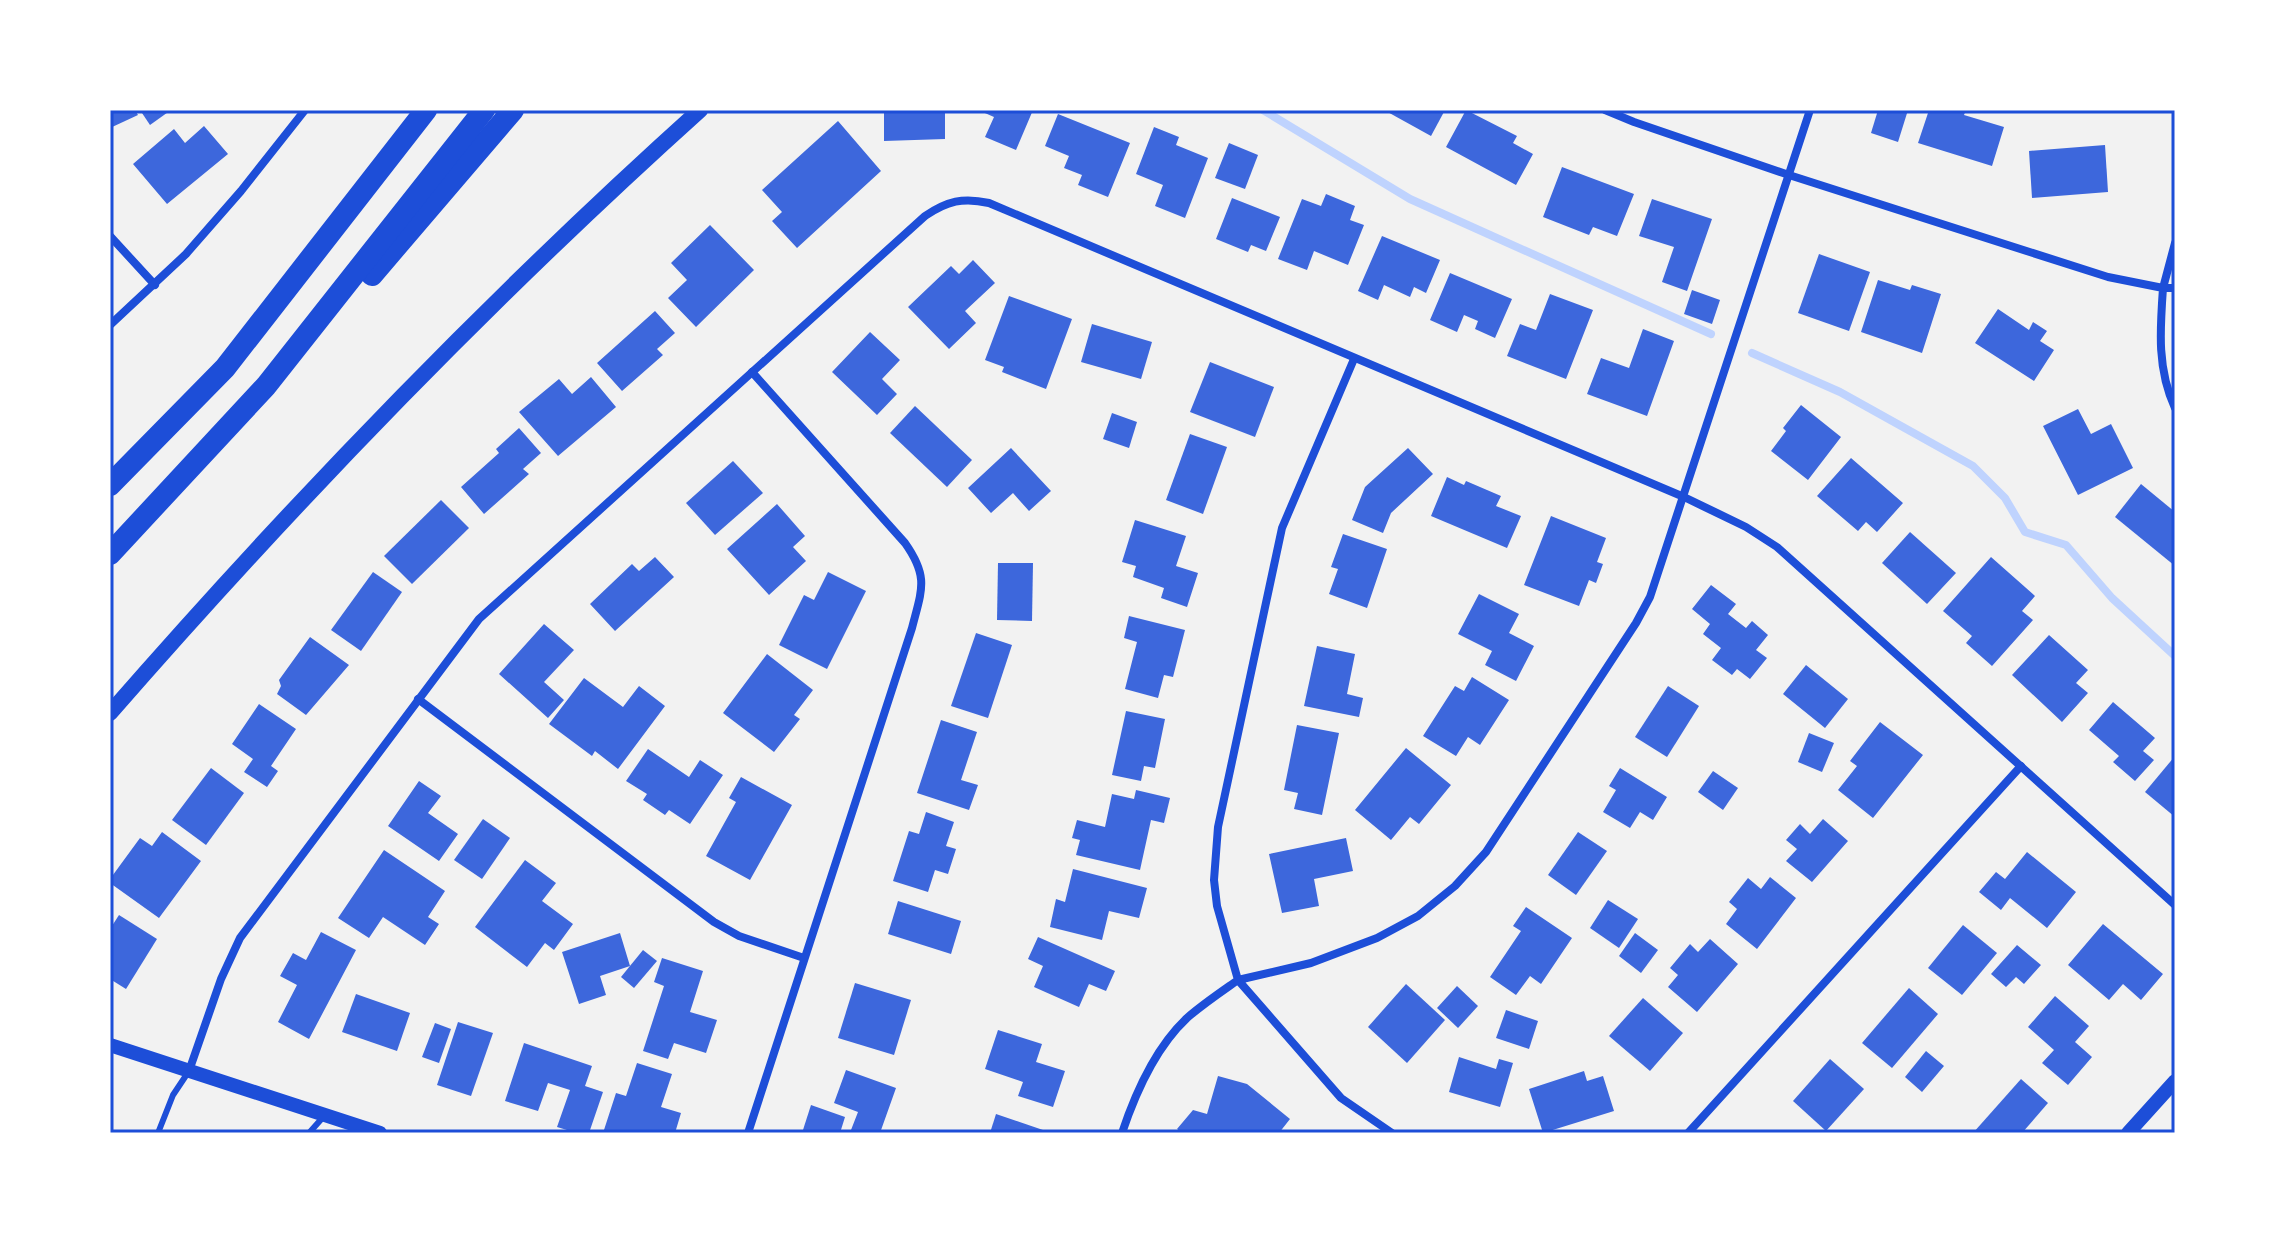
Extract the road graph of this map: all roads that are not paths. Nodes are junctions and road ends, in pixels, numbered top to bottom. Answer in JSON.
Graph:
{"nodes":[{"id":1,"x":305,"y":110,"type":"edge"},
{"id":2,"x":426,"y":110,"type":"edge"},
{"id":3,"x":484,"y":110,"type":"edge"},
{"id":4,"x":513,"y":110,"type":"edge"},
{"id":5,"x":700,"y":110,"type":"edge"},
{"id":6,"x":1605,"y":110,"type":"edge"},
{"id":7,"x":1810,"y":110,"type":"edge"},
{"id":8,"x":1789,"y":175,"type":"junction"},
{"id":9,"x":110,"y":236,"type":"edge"},
{"id":10,"x":2175,"y":243,"type":"edge"},
{"id":11,"x":155,"y":285,"type":"junction"},
{"id":12,"x":2163,"y":288,"type":"junction"},
{"id":13,"x":2175,"y":288,"type":"edge"},
{"id":14,"x":110,"y":325,"type":"edge"},
{"id":15,"x":1354,"y":359,"type":"junction"},
{"id":16,"x":752,"y":372,"type":"junction"},
{"id":17,"x":266,"y":386,"type":"junction"},
{"id":18,"x":2175,"y":408,"type":"edge"},
{"id":19,"x":110,"y":485,"type":"edge"},
{"id":20,"x":1684,"y":497,"type":"junction"},
{"id":21,"x":110,"y":554,"type":"edge"},
{"id":22,"x":418,"y":699,"type":"junction"},
{"id":23,"x":110,"y":713,"type":"edge"},
{"id":24,"x":2021,"y":766,"type":"junction"},
{"id":25,"x":2175,"y":905,"type":"edge"},
{"id":26,"x":804,"y":958,"type":"junction"},
{"id":27,"x":1238,"y":980,"type":"junction"},
{"id":28,"x":110,"y":1045,"type":"edge"},
{"id":29,"x":189,"y":1071,"type":"junction"},
{"id":30,"x":2175,"y":1081,"type":"edge"},
{"id":31,"x":325,"y":1115,"type":"junction"},
{"id":32,"x":158,"y":1133,"type":"edge"},
{"id":33,"x":309,"y":1133,"type":"edge"},
{"id":34,"x":380,"y":1133,"type":"edge"},
{"id":35,"x":748,"y":1133,"type":"edge"},
{"id":36,"x":1122,"y":1133,"type":"edge"},
{"id":37,"x":1392,"y":1133,"type":"edge"},
{"id":38,"x":1688,"y":1133,"type":"edge"},
{"id":39,"x":2128,"y":1133,"type":"edge"}],
"edges":[{"from":1,"to":11,"type":"street"},
{"from":2,"to":19,"type":"highway"},
{"from":3,"to":17,"type":"highway"},
{"from":4,"to":17,"type":"highway"},
{"from":5,"to":23,"type":"main road"},
{"from":6,"to":8,"type":"street"},
{"from":7,"to":8,"type":"street"},
{"from":8,"to":12,"type":"street"},
{"from":8,"to":20,"type":"street"},
{"from":9,"to":11,"type":"street"},
{"from":10,"to":12,"type":"street"},
{"from":11,"to":14,"type":"street"},
{"from":12,"to":13,"type":"street"},
{"from":12,"to":18,"type":"street"},
{"from":15,"to":16,"type":"street"},
{"from":15,"to":20,"type":"street"},
{"from":15,"to":27,"type":"street"},
{"from":16,"to":22,"type":"street"},
{"from":16,"to":26,"type":"street"},
{"from":17,"to":21,"type":"highway"},
{"from":20,"to":24,"type":"street"},
{"from":20,"to":27,"type":"street"},
{"from":22,"to":26,"type":"street"},
{"from":22,"to":29,"type":"street"},
{"from":24,"to":25,"type":"street"},
{"from":24,"to":38,"type":"street"},
{"from":26,"to":35,"type":"street"},
{"from":27,"to":36,"type":"street"},
{"from":27,"to":37,"type":"street"},
{"from":28,"to":29,"type":"street"},
{"from":29,"to":31,"type":"street"},
{"from":29,"to":32,"type":"lane"},
{"from":30,"to":39,"type":"street"},
{"from":31,"to":33,"type":"lane"},
{"from":31,"to":34,"type":"street"}]}
